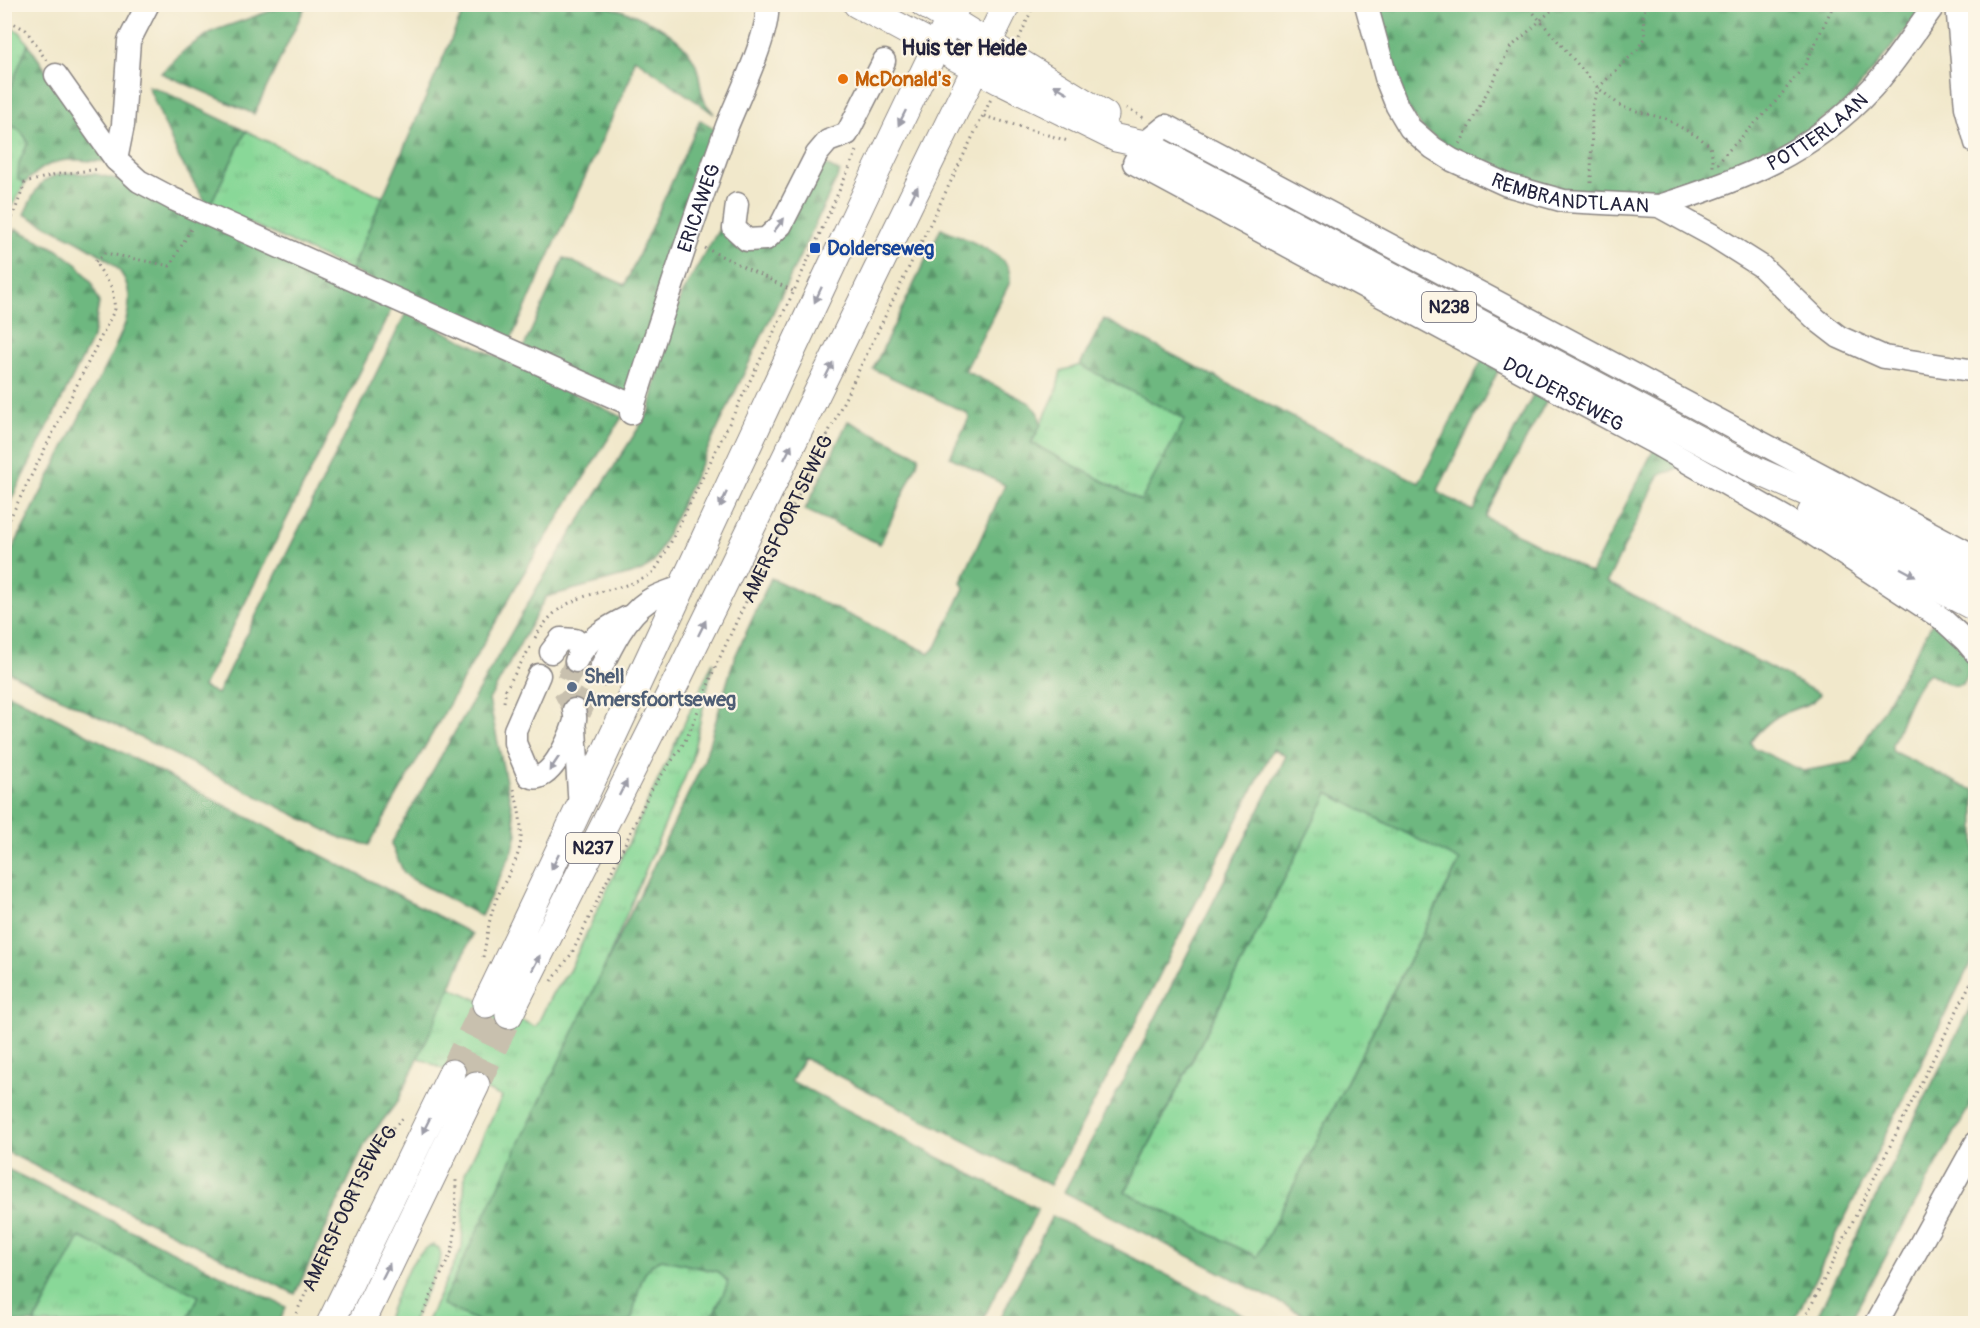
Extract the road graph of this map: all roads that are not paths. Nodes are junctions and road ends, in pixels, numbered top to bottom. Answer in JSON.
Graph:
{"nodes":[{"id":1,"x":148,"y":4,"type":"edge"},
{"id":2,"x":767,"y":4,"type":"edge"},
{"id":3,"x":857,"y":4,"type":"edge"},
{"id":4,"x":924,"y":4,"type":"edge"},
{"id":5,"x":1007,"y":4,"type":"edge"},
{"id":6,"x":1366,"y":4,"type":"edge"},
{"id":7,"x":1935,"y":4,"type":"edge"},
{"id":8,"x":1957,"y":4,"type":"edge"},
{"id":9,"x":954,"y":12,"type":"edge"},
{"id":10,"x":987,"y":43,"type":"junction"},
{"id":11,"x":937,"y":47,"type":"junction"},
{"id":12,"x":884,"y":61,"type":"dead end"},
{"id":13,"x":975,"y":68,"type":"junction"},
{"id":14,"x":1005,"y":69,"type":"junction"},
{"id":15,"x":56,"y":75,"type":"road end"},
{"id":16,"x":1976,"y":142,"type":"edge"},
{"id":17,"x":1144,"y":144,"type":"junction"},
{"id":18,"x":116,"y":160,"type":"junction"},
{"id":19,"x":737,"y":204,"type":"dead end"},
{"id":20,"x":1659,"y":207,"type":"junction"},
{"id":21,"x":1976,"y":371,"type":"edge"},
{"id":22,"x":1755,"y":470,"type":"junction"},
{"id":23,"x":1976,"y":557,"type":"edge"},
{"id":24,"x":1976,"y":583,"type":"edge"},
{"id":25,"x":683,"y":586,"type":"junction"},
{"id":26,"x":1976,"y":608,"type":"edge"},
{"id":27,"x":632,"y":614,"type":"junction"},
{"id":28,"x":551,"y":652,"type":"tunnel mouth"},
{"id":29,"x":1976,"y":654,"type":"edge"},
{"id":30,"x":599,"y":672,"type":"tunnel mouth"},
{"id":31,"x":539,"y":675,"type":"dead end"},
{"id":32,"x":580,"y":809,"type":"junction"},
{"id":33,"x":452,"y":1073,"type":"tunnel mouth"},
{"id":34,"x":476,"y":1084,"type":"tunnel mouth"},
{"id":35,"x":1976,"y":1143,"type":"edge"},
{"id":36,"x":330,"y":1323,"type":"edge"},
{"id":37,"x":361,"y":1323,"type":"edge"},
{"id":38,"x":1876,"y":1323,"type":"edge"}],
"edges":[{"from":1,"to":18,"type":"street"},
{"from":2,"to":18,"type":"street","name":"ERICAWEG"},
{"from":3,"to":11,"type":"main road","number":"N238"},
{"from":4,"to":9,"type":"main road","number":"N238"},
{"from":5,"to":10,"type":"main road","name":"AMERSFOORTSEWEG","number":"N237"},
{"from":6,"to":20,"type":"street","name":"REMBRANDTLAAN"},
{"from":7,"to":20,"type":"street","name":"POTTERLAAN"},
{"from":8,"to":16,"type":"street"},
{"from":9,"to":10,"type":"main road","number":"N238"},
{"from":9,"to":11,"type":"main road","name":"AMERSFOORTSEWEG","number":"N237"},
{"from":10,"to":13,"type":"main road","name":"AMERSFOORTSEWEG","number":"N237"},
{"from":10,"to":14,"type":"main road","name":"DOLDERSEWEG","number":"N238"},
{"from":11,"to":13,"type":"main road","number":"N238"},
{"from":11,"to":25,"type":"main road","name":"AMERSFOORTSEWEG","number":"N237","one_way":true},
{"from":19,"to":12,"type":"street","one_way":true},
{"from":13,"to":14,"type":"main road","name":"DOLDERSEWEG","number":"N238"},
{"from":32,"to":13,"type":"main road","name":"AMERSFOORTSEWEG","number":"N237","one_way":true},
{"from":14,"to":17,"type":"main road","name":"DOLDERSEWEG","number":"N238"},
{"from":15,"to":18,"type":"street"},
{"from":17,"to":22,"type":"main road","name":"DOLDERSEWEG","number":"N238"},
{"from":17,"to":23,"type":"street"},
{"from":17,"to":29,"type":"street","name":"DOLDERSEWEG"},
{"from":20,"to":21,"type":"street","name":"REMBRANDTLAAN"},
{"from":22,"to":24,"type":"main road","name":"DOLDERSEWEG","number":"N238"},
{"from":22,"to":26,"type":"main road","name":"DOLDERSEWEG","number":"N238","one_way":true},
{"from":25,"to":27,"type":"street"},
{"from":25,"to":32,"type":"main road","name":"AMERSFOORTSEWEG","number":"N237"},
{"from":27,"to":28,"type":"street"},
{"from":27,"to":30,"type":"street"},
{"from":32,"to":31,"type":"street","name":"AMERSFOORTSEWEG","one_way":true},
{"from":33,"to":36,"type":"main road","name":"AMERSFOORTSEWEG","one_way":true},
{"from":37,"to":34,"type":"main road","one_way":true},
{"from":35,"to":38,"type":"street"}]}
